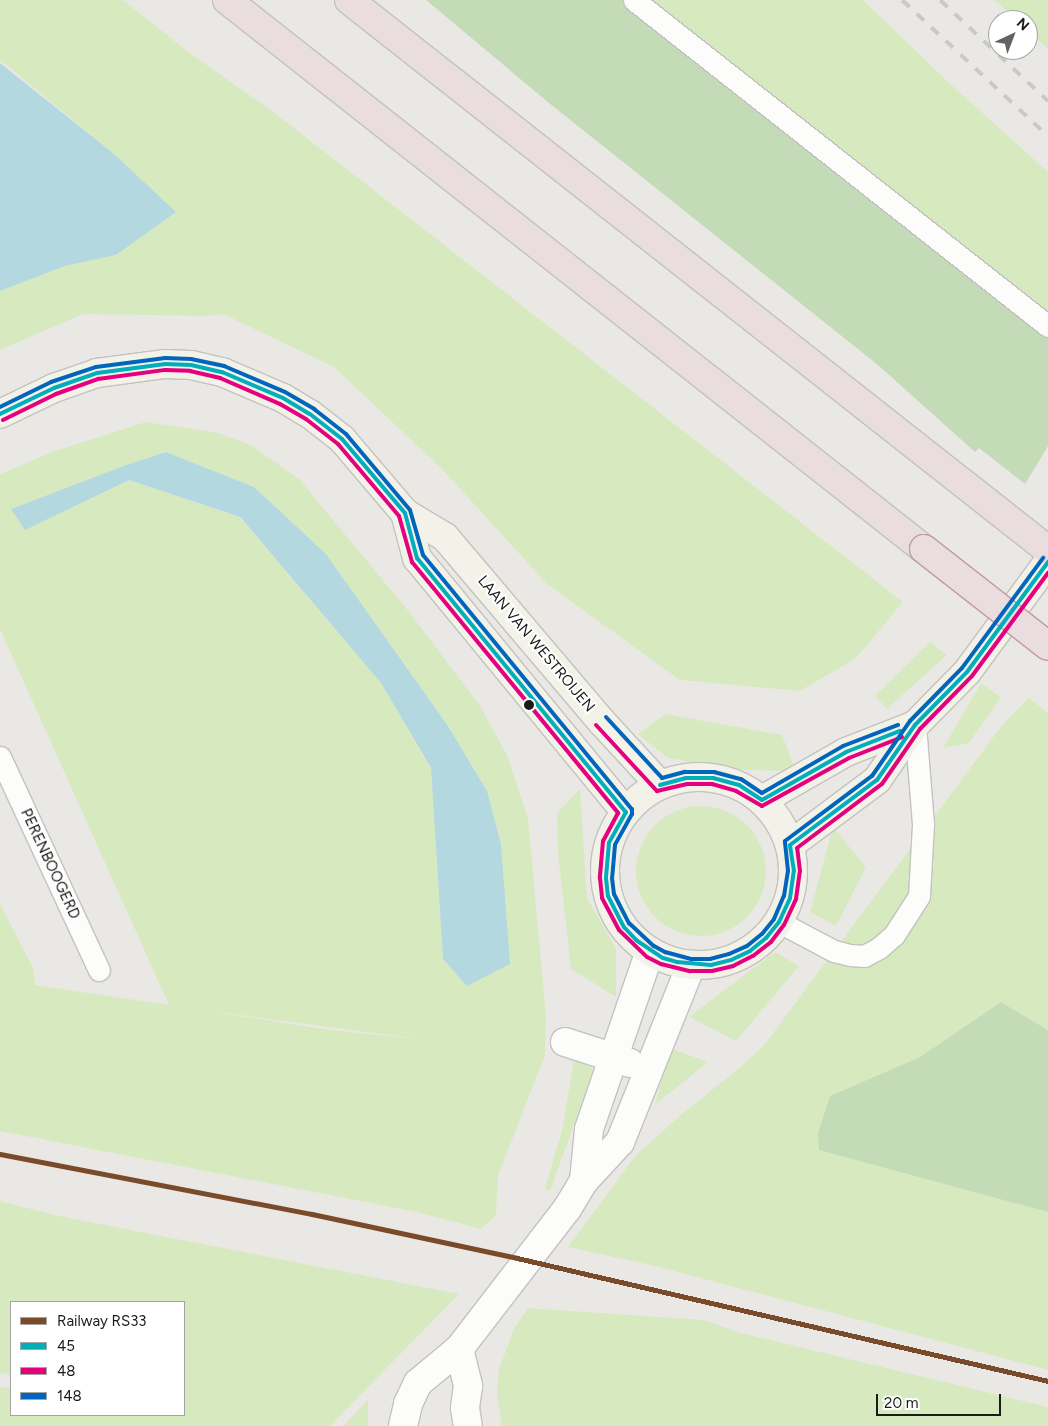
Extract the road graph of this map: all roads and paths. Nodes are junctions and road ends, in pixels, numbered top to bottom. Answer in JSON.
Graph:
{"nodes":[{"id":1,"x":227,"y":0,"type":"edge"},
{"id":2,"x":349,"y":0,"type":"edge"},
{"id":3,"x":634,"y":0,"type":"edge"},
{"id":4,"x":1048,"y":326,"type":"edge"},
{"id":5,"x":0,"y":414,"type":"edge"},
{"id":6,"x":405,"y":513,"type":"junction"},
{"id":7,"x":1048,"y":550,"type":"edge"},
{"id":8,"x":1048,"y":562,"type":"edge"},
{"id":9,"x":1048,"y":646,"type":"edge"},
{"id":10,"x":915,"y":725,"type":"junction"},
{"id":11,"x":0,"y":757,"type":"edge"},
{"id":12,"x":660,"y":785,"type":"junction"},
{"id":13,"x":762,"y":800,"type":"junction"},
{"id":14,"x":626,"y":812,"type":"junction"},
{"id":15,"x":790,"y":845,"type":"junction"},
{"id":16,"x":779,"y":922,"type":"junction"},
{"id":17,"x":650,"y":951,"type":"junction"},
{"id":18,"x":691,"y":965,"type":"junction"},
{"id":19,"x":99,"y":970,"type":"dead end"},
{"id":20,"x":565,"y":1042,"type":"dead end"},
{"id":21,"x":613,"y":1058,"type":"junction"},
{"id":22,"x":649,"y":1070,"type":"junction"},
{"id":23,"x":584,"y":1181,"type":"junction"},
{"id":24,"x":459,"y":1349,"type":"junction"},
{"id":25,"x":404,"y":1426,"type":"edge"},
{"id":26,"x":468,"y":1426,"type":"edge"}],
"edges":[{"from":1,"to":9,"type":"highway","bridge":true},
{"from":2,"to":7,"type":"highway"},
{"from":3,"to":4,"type":"lane"},
{"from":5,"to":6,"type":"street","name":"LAAN VAN WESTROIJEN"},
{"from":6,"to":12,"type":"street","name":"LAAN VAN WESTROIJEN"},
{"from":6,"to":14,"type":"street","name":"LAAN VAN WESTROIJEN"},
{"from":8,"to":10,"type":"street"},
{"from":10,"to":13,"type":"street"},
{"from":10,"to":15,"type":"street"},
{"from":10,"to":16,"type":"lane"},
{"from":11,"to":19,"type":"lane","name":"PERENBOOGERD"},
{"from":12,"to":13,"type":"street"},
{"from":12,"to":14,"type":"street"},
{"from":13,"to":15,"type":"street"},
{"from":14,"to":17,"type":"street"},
{"from":15,"to":16,"type":"street"},
{"from":16,"to":18,"type":"street"},
{"from":17,"to":18,"type":"street"},
{"from":17,"to":21,"type":"street"},
{"from":18,"to":22,"type":"street"},
{"from":20,"to":21,"type":"street"},
{"from":21,"to":22,"type":"street"},
{"from":21,"to":23,"type":"street"},
{"from":22,"to":23,"type":"street"},
{"from":23,"to":24,"type":"street"},
{"from":24,"to":25,"type":"street"},
{"from":24,"to":26,"type":"street"}]}
